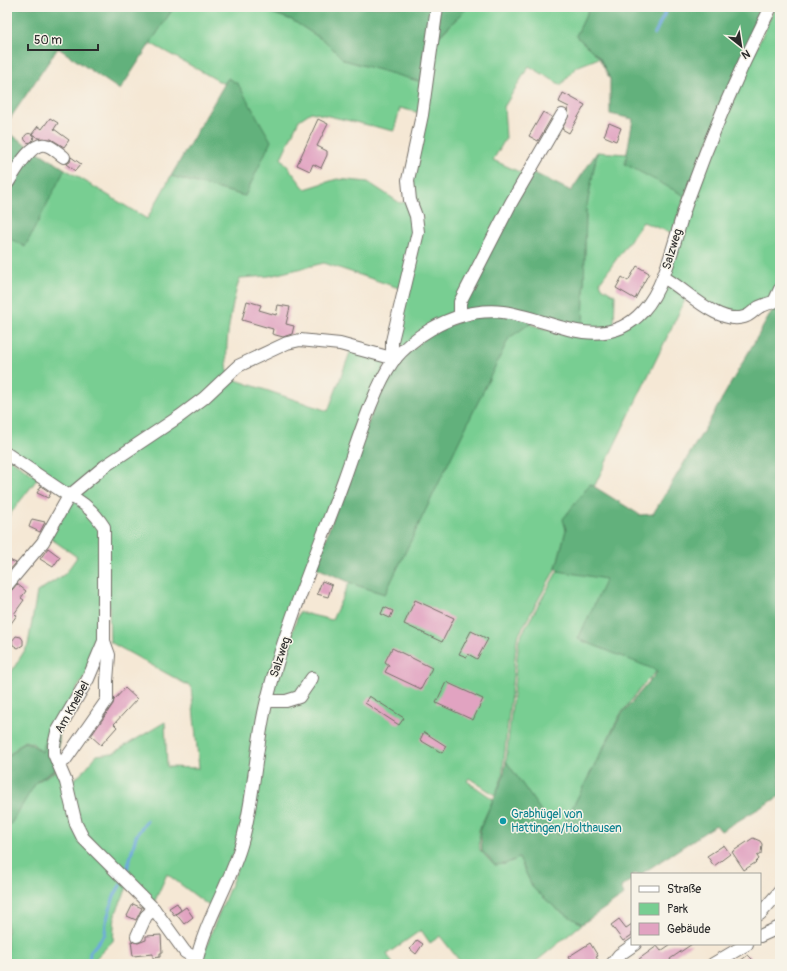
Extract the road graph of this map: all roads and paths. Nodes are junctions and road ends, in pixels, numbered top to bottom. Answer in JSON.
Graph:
{"nodes":[{"id":1,"x":437,"y":7,"type":"edge"},
{"id":2,"x":771,"y":7,"type":"edge"},
{"id":3,"x":562,"y":114,"type":"dead end"},
{"id":4,"x":64,"y":157,"type":"dead end"},
{"id":5,"x":7,"y":184,"type":"edge"},
{"id":6,"x":664,"y":277,"type":"junction"},
{"id":7,"x":780,"y":289,"type":"edge"},
{"id":8,"x":460,"y":316,"type":"junction"},
{"id":9,"x":395,"y":359,"type":"junction"},
{"id":10,"x":7,"y":454,"type":"edge"},
{"id":11,"x":69,"y":496,"type":"junction"},
{"id":12,"x":7,"y":585,"type":"edge"},
{"id":13,"x":104,"y":641,"type":"junction"},
{"id":14,"x":312,"y":678,"type":"dead end"},
{"id":15,"x":267,"y":701,"type":"junction"},
{"id":16,"x":58,"y":763,"type":"junction"},
{"id":17,"x":780,"y":891,"type":"edge"},
{"id":18,"x":154,"y":909,"type":"junction"},
{"id":19,"x":761,"y":913,"type":"edge"},
{"id":20,"x":780,"y":927,"type":"edge"},
{"id":21,"x":137,"y":936,"type":"dead end"},
{"id":22,"x":761,"y":936,"type":"edge"},
{"id":23,"x":634,"y":945,"type":"edge"},
{"id":24,"x":745,"y":945,"type":"edge"},
{"id":25,"x":196,"y":962,"type":"edge"},
{"id":26,"x":612,"y":964,"type":"edge"},
{"id":27,"x":713,"y":964,"type":"edge"}],
"edges":[{"from":1,"to":9,"type":"street"},
{"from":2,"to":6,"type":"street","name":"Salzweg"},
{"from":3,"to":8,"type":"street"},
{"from":4,"to":5,"type":"street"},
{"from":6,"to":7,"type":"street"},
{"from":6,"to":8,"type":"street","name":"Salzweg"},
{"from":8,"to":9,"type":"street","name":"Salzweg"},
{"from":9,"to":11,"type":"street"},
{"from":9,"to":15,"type":"street","name":"Salzweg"},
{"from":10,"to":11,"type":"street","name":"Am Kneibel"},
{"from":11,"to":12,"type":"street"},
{"from":11,"to":13,"type":"street","name":"Am Kneibel"},
{"from":13,"to":16,"type":"street","name":"Am Kneibel"},
{"from":13,"to":16,"type":"street"},
{"from":14,"to":15,"type":"street"},
{"from":15,"to":25,"type":"street","name":"Salzweg"},
{"from":16,"to":18,"type":"street","name":"Am Kneibel"},
{"from":17,"to":19,"type":"street"},
{"from":18,"to":21,"type":"street"},
{"from":18,"to":25,"type":"street","name":"Am Kneibel"},
{"from":20,"to":22,"type":"street"},
{"from":23,"to":26,"type":"street"},
{"from":24,"to":27,"type":"street"}]}
